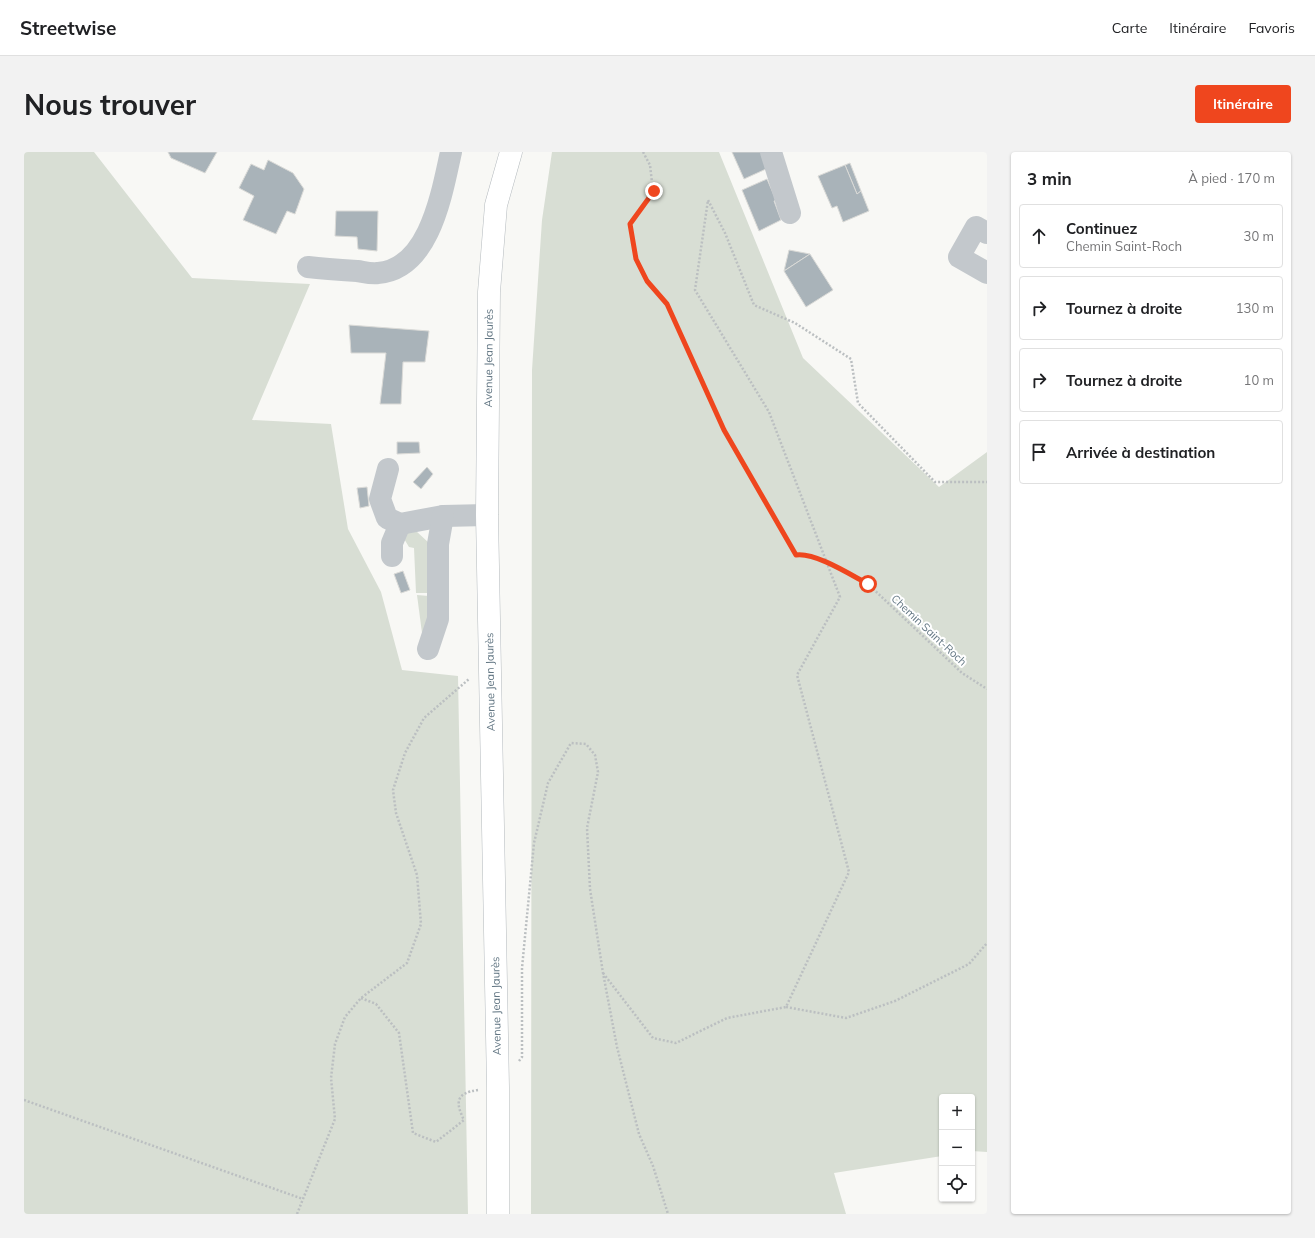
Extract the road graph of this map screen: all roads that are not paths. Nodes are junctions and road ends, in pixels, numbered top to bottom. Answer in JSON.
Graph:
{"nodes":[{"id":1,"x":451,"y":152,"type":"edge"},
{"id":2,"x":510,"y":152,"type":"edge"},
{"id":3,"x":771,"y":152,"type":"edge"},
{"id":4,"x":790,"y":212,"type":"dead end"},
{"id":5,"x":987,"y":233,"type":"edge"},
{"id":6,"x":308,"y":268,"type":"dead end"},
{"id":7,"x":987,"y":273,"type":"edge"},
{"id":8,"x":388,"y":469,"type":"dead end"},
{"id":9,"x":487,"y":515,"type":"junction"},
{"id":10,"x":443,"y":516,"type":"junction"},
{"id":11,"x":400,"y":524,"type":"junction"},
{"id":12,"x":392,"y":556,"type":"dead end"},
{"id":13,"x":428,"y":649,"type":"dead end"},
{"id":14,"x":498,"y":1214,"type":"edge"}],
"edges":[{"from":1,"to":6,"type":"street"},
{"from":2,"to":9,"type":"main road","name":"Avenue Jean Jaurès"},
{"from":3,"to":4,"type":"street"},
{"from":5,"to":7,"type":"street"},
{"from":8,"to":11,"type":"street"},
{"from":9,"to":10,"type":"street"},
{"from":9,"to":14,"type":"main road","name":"Avenue Jean Jaurès"},
{"from":10,"to":11,"type":"street"},
{"from":10,"to":13,"type":"street"},
{"from":11,"to":12,"type":"street"}]}
